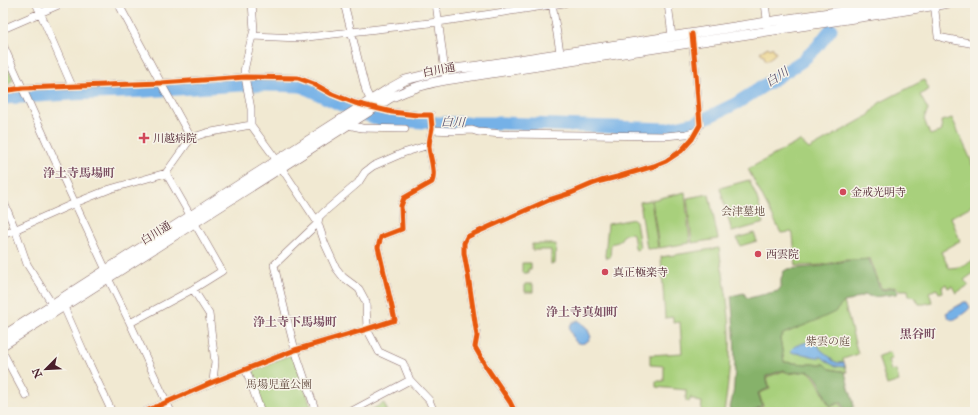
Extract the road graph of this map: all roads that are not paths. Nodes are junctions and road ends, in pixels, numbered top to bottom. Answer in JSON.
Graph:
{"nodes":[{"id":1,"x":36,"y":3,"type":"edge"},
{"id":2,"x":63,"y":3,"type":"edge"},
{"id":3,"x":118,"y":3,"type":"edge"},
{"id":4,"x":252,"y":3,"type":"edge"},
{"id":5,"x":344,"y":3,"type":"edge"},
{"id":6,"x":436,"y":3,"type":"edge"},
{"id":7,"x":564,"y":3,"type":"edge"},
{"id":8,"x":668,"y":3,"type":"edge"},
{"id":9,"x":765,"y":3,"type":"edge"},
{"id":10,"x":949,"y":3,"type":"edge"},
{"id":11,"x":552,"y":4,"type":"edge"},
{"id":12,"x":934,"y":4,"type":"edge"},
{"id":13,"x":895,"y":6,"type":"edge"},
{"id":14,"x":40,"y":13,"type":"junction"},
{"id":15,"x":438,"y":22,"type":"junction"},
{"id":16,"x":768,"y":26,"type":"junction"},
{"id":17,"x":3,"y":29,"type":"edge"},
{"id":18,"x":351,"y":32,"type":"junction"},
{"id":19,"x":253,"y":36,"type":"junction"},
{"id":20,"x":672,"y":36,"type":"junction"},
{"id":21,"x":692,"y":38,"type":"junction"},
{"id":22,"x":975,"y":44,"type":"edge"},
{"id":23,"x":3,"y":45,"type":"edge"},
{"id":24,"x":561,"y":58,"type":"junction"},
{"id":25,"x":445,"y":75,"type":"junction"},
{"id":26,"x":246,"y":80,"type":"junction"},
{"id":27,"x":162,"y":85,"type":"junction"},
{"id":28,"x":72,"y":86,"type":"junction"},
{"id":29,"x":24,"y":90,"type":"junction"},
{"id":30,"x":3,"y":91,"type":"edge"},
{"id":31,"x":368,"y":107,"type":"junction"},
{"id":32,"x":251,"y":125,"type":"junction"},
{"id":33,"x":348,"y":125,"type":"junction"},
{"id":34,"x":699,"y":125,"type":"junction"},
{"id":35,"x":405,"y":129,"type":"dead end"},
{"id":36,"x":432,"y":129,"type":"junction"},
{"id":37,"x":191,"y":138,"type":"junction"},
{"id":38,"x":429,"y":145,"type":"junction"},
{"id":39,"x":278,"y":164,"type":"junction"},
{"id":40,"x":166,"y":173,"type":"junction"},
{"id":41,"x":3,"y":200,"type":"edge"},
{"id":42,"x":75,"y":203,"type":"junction"},
{"id":43,"x":193,"y":219,"type":"junction"},
{"id":44,"x":318,"y":223,"type":"junction"},
{"id":45,"x":16,"y":229,"type":"junction"},
{"id":46,"x":3,"y":235,"type":"edge"},
{"id":47,"x":107,"y":274,"type":"junction"},
{"id":48,"x":193,"y":289,"type":"junction"},
{"id":49,"x":52,"y":304,"type":"junction"},
{"id":50,"x":64,"y":307,"type":"junction"},
{"id":51,"x":130,"y":323,"type":"junction"},
{"id":52,"x":367,"y":329,"type":"junction"},
{"id":53,"x":3,"y":336,"type":"edge"},
{"id":54,"x":3,"y":346,"type":"edge"},
{"id":55,"x":295,"y":350,"type":"junction"},
{"id":56,"x":3,"y":353,"type":"edge"},
{"id":57,"x":246,"y":370,"type":"junction"},
{"id":58,"x":410,"y":380,"type":"junction"},
{"id":59,"x":213,"y":382,"type":"junction"},
{"id":60,"x":26,"y":396,"type":"dead end"},
{"id":61,"x":166,"y":402,"type":"junction"},
{"id":62,"x":112,"y":412,"type":"edge"},
{"id":63,"x":144,"y":412,"type":"edge"},
{"id":64,"x":171,"y":412,"type":"edge"},
{"id":65,"x":261,"y":412,"type":"edge"},
{"id":66,"x":316,"y":412,"type":"edge"},
{"id":67,"x":350,"y":412,"type":"edge"},
{"id":68,"x":434,"y":412,"type":"edge"},
{"id":69,"x":515,"y":412,"type":"edge"}],
"edges":[{"from":1,"to":14,"type":"street"},
{"from":2,"to":14,"type":"street"},
{"from":3,"to":27,"type":"street"},
{"from":4,"to":19,"type":"street"},
{"from":5,"to":18,"type":"street"},
{"from":6,"to":15,"type":"street"},
{"from":7,"to":11,"type":"street"},
{"from":8,"to":20,"type":"street"},
{"from":9,"to":16,"type":"street"},
{"from":10,"to":12,"type":"main road","name":"白川通"},
{"from":11,"to":15,"type":"street"},
{"from":11,"to":24,"type":"street"},
{"from":12,"to":13,"type":"main road","name":"白川通"},
{"from":12,"to":22,"type":"street"},
{"from":13,"to":16,"type":"main road","name":"白川通"},
{"from":14,"to":17,"type":"street"},
{"from":14,"to":28,"type":"street"},
{"from":15,"to":18,"type":"street"},
{"from":15,"to":25,"type":"street"},
{"from":16,"to":21,"type":"main road","name":"白川通"},
{"from":18,"to":19,"type":"street"},
{"from":18,"to":31,"type":"street"},
{"from":19,"to":26,"type":"street"},
{"from":20,"to":21,"type":"main road","name":"白川通"},
{"from":20,"to":24,"type":"main road","name":"白川通"},
{"from":21,"to":24,"type":"main road","name":"白川通"},
{"from":21,"to":34,"type":"street"},
{"from":23,"to":29,"type":"street"},
{"from":24,"to":25,"type":"main road","name":"白川通"},
{"from":25,"to":31,"type":"main road","name":"白川通"},
{"from":26,"to":27,"type":"street"},
{"from":26,"to":31,"type":"street"},
{"from":26,"to":32,"type":"street"},
{"from":27,"to":28,"type":"street"},
{"from":27,"to":37,"type":"street"},
{"from":28,"to":29,"type":"street"},
{"from":29,"to":30,"type":"street"},
{"from":29,"to":42,"type":"street"},
{"from":31,"to":33,"type":"main road","name":"白川通"},
{"from":31,"to":36,"type":"street"},
{"from":31,"to":39,"type":"main road","name":"白川通"},
{"from":32,"to":37,"type":"street"},
{"from":32,"to":39,"type":"street"},
{"from":33,"to":35,"type":"street"},
{"from":33,"to":39,"type":"main road","name":"白川通"},
{"from":34,"to":36,"type":"street"},
{"from":34,"to":69,"type":"street"},
{"from":36,"to":38,"type":"street"},
{"from":37,"to":40,"type":"street"},
{"from":38,"to":44,"type":"street"},
{"from":38,"to":52,"type":"street"},
{"from":39,"to":43,"type":"main road","name":"白川通"},
{"from":39,"to":44,"type":"street"},
{"from":40,"to":42,"type":"street"},
{"from":40,"to":43,"type":"street"},
{"from":41,"to":45,"type":"street"},
{"from":42,"to":45,"type":"street"},
{"from":42,"to":47,"type":"street"},
{"from":43,"to":47,"type":"main road","name":"白川通"},
{"from":43,"to":48,"type":"street"},
{"from":44,"to":52,"type":"street"},
{"from":44,"to":55,"type":"street"},
{"from":45,"to":46,"type":"street"},
{"from":45,"to":49,"type":"street"},
{"from":47,"to":49,"type":"main road","name":"白川通"},
{"from":47,"to":50,"type":"main road","name":"白川通"},
{"from":47,"to":51,"type":"street"},
{"from":48,"to":51,"type":"street"},
{"from":48,"to":59,"type":"street"},
{"from":49,"to":50,"type":"street"},
{"from":49,"to":53,"type":"main road","name":"白川通"},
{"from":50,"to":54,"type":"main road","name":"白川通"},
{"from":50,"to":62,"type":"street"},
{"from":51,"to":61,"type":"street"},
{"from":52,"to":55,"type":"street"},
{"from":52,"to":58,"type":"street"},
{"from":55,"to":57,"type":"street"},
{"from":55,"to":66,"type":"street"},
{"from":56,"to":60,"type":"street"},
{"from":57,"to":59,"type":"street"},
{"from":57,"to":65,"type":"street"},
{"from":58,"to":67,"type":"street"},
{"from":58,"to":68,"type":"street"},
{"from":59,"to":61,"type":"street"},
{"from":61,"to":63,"type":"street"},
{"from":61,"to":64,"type":"street"}]}
